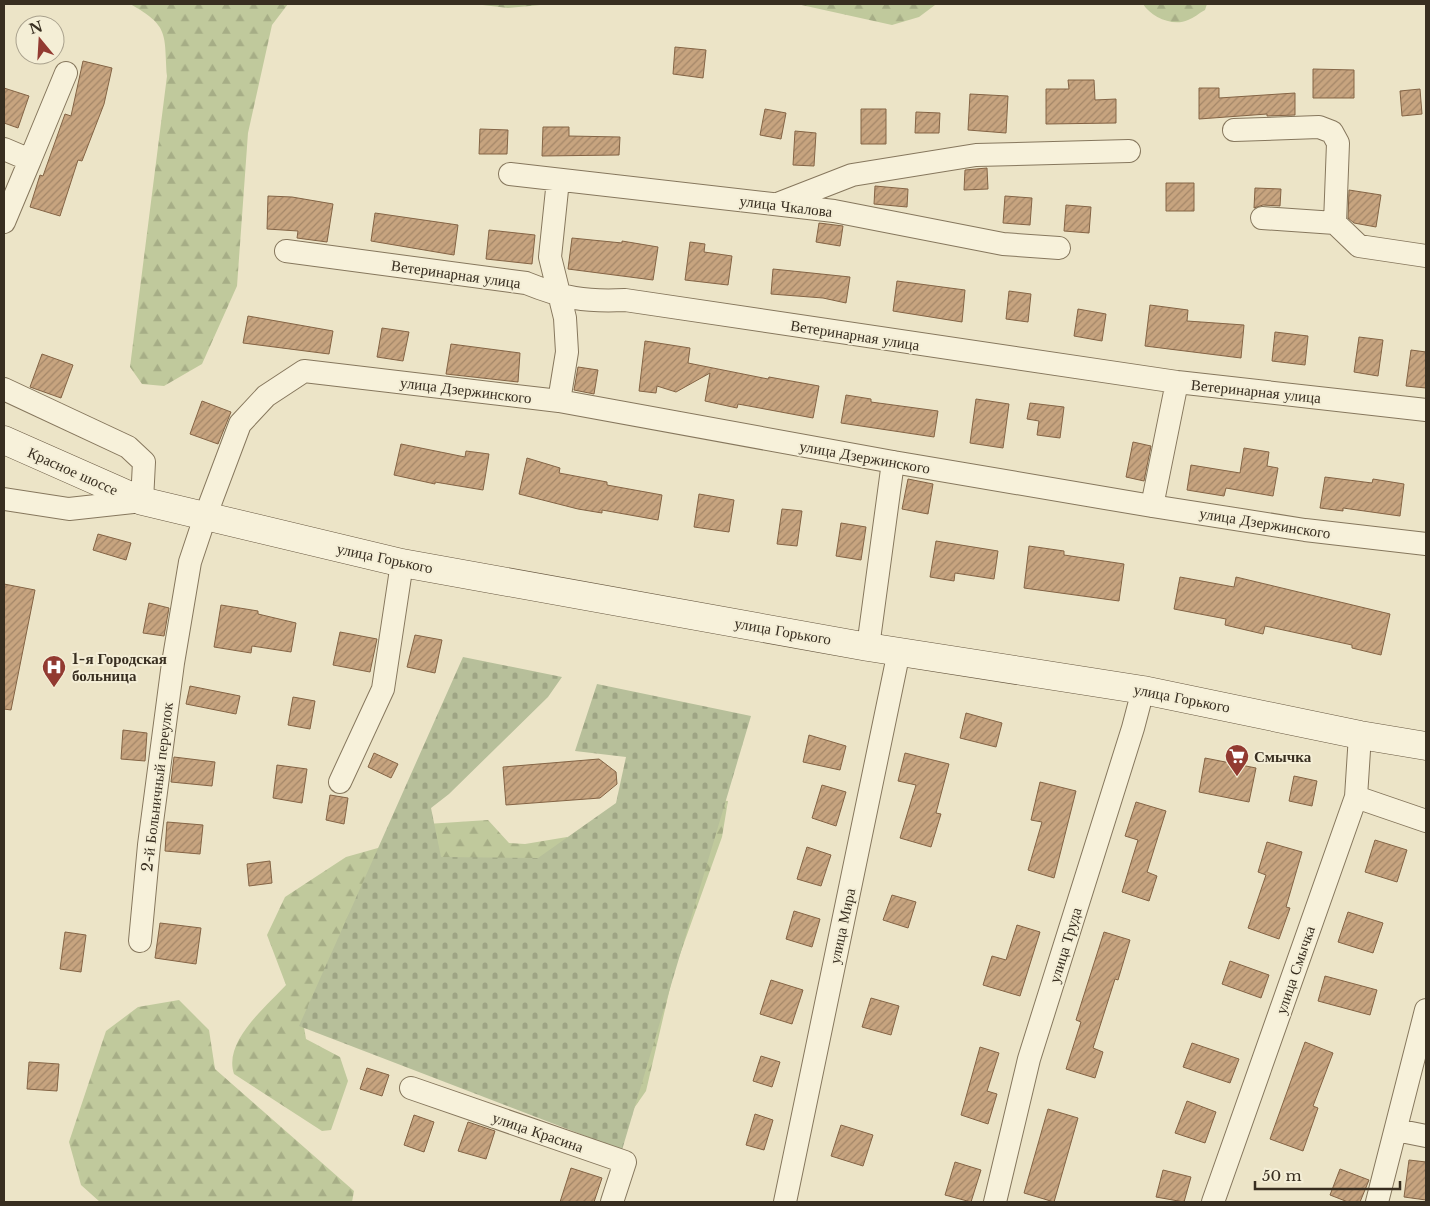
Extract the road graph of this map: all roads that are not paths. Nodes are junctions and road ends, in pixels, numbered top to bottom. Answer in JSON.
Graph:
{"nodes":[{"id":1,"x":66,"y":73,"type":"dead end"},
{"id":2,"x":1234,"y":130,"type":"dead end"},
{"id":3,"x":4,"y":149,"type":"edge"},
{"id":4,"x":1129,"y":151,"type":"dead end"},
{"id":5,"x":30,"y":160,"type":"junction"},
{"id":6,"x":510,"y":174,"type":"dead end"},
{"id":7,"x":558,"y":180,"type":"junction"},
{"id":8,"x":776,"y":204,"type":"junction"},
{"id":9,"x":1262,"y":218,"type":"dead end"},
{"id":10,"x":4,"y":222,"type":"edge"},
{"id":11,"x":1335,"y":223,"type":"junction"},
{"id":12,"x":1059,"y":248,"type":"dead end"},
{"id":13,"x":286,"y":251,"type":"dead end"},
{"id":14,"x":1426,"y":256,"type":"edge"},
{"id":15,"x":559,"y":296,"type":"junction"},
{"id":16,"x":304,"y":371,"type":"joint"},
{"id":17,"x":1177,"y":382,"type":"junction"},
{"id":18,"x":4,"y":389,"type":"edge"},
{"id":19,"x":559,"y":401,"type":"junction"},
{"id":20,"x":1426,"y":410,"type":"edge"},
{"id":21,"x":4,"y":440,"type":"edge"},
{"id":22,"x":894,"y":462,"type":"junction"},
{"id":23,"x":4,"y":499,"type":"edge"},
{"id":24,"x":142,"y":501,"type":"junction"},
{"id":25,"x":1152,"y":506,"type":"junction"},
{"id":26,"x":205,"y":518,"type":"junction"},
{"id":27,"x":1426,"y":544,"type":"edge"},
{"id":28,"x":402,"y":563,"type":"junction"},
{"id":29,"x":868,"y":647,"type":"junction"},
{"id":30,"x":899,"y":651,"type":"junction"},
{"id":31,"x":1143,"y":690,"type":"junction"},
{"id":32,"x":1360,"y":735,"type":"junction"},
{"id":33,"x":1426,"y":746,"type":"edge"},
{"id":34,"x":340,"y":782,"type":"dead end"},
{"id":35,"x":1356,"y":797,"type":"junction"},
{"id":36,"x":1426,"y":820,"type":"edge"},
{"id":37,"x":140,"y":941,"type":"dead end"},
{"id":38,"x":1426,"y":1010,"type":"edge"},
{"id":39,"x":411,"y":1088,"type":"dead end"},
{"id":40,"x":1396,"y":1130,"type":"junction"},
{"id":41,"x":1426,"y":1136,"type":"edge"},
{"id":42,"x":612,"y":1202,"type":"edge"},
{"id":43,"x":785,"y":1202,"type":"edge"},
{"id":44,"x":995,"y":1202,"type":"edge"},
{"id":45,"x":1214,"y":1202,"type":"edge"},
{"id":46,"x":1377,"y":1202,"type":"edge"}],
"edges":[{"from":1,"to":5,"type":"street"},
{"from":2,"to":11,"type":"street"},
{"from":3,"to":5,"type":"street"},
{"from":4,"to":8,"type":"street"},
{"from":5,"to":10,"type":"street"},
{"from":6,"to":7,"type":"street","name":"улица Чкалова"},
{"from":7,"to":8,"type":"street","name":"улица Чкалова"},
{"from":7,"to":15,"type":"street"},
{"from":8,"to":12,"type":"street","name":"улица Чкалова"},
{"from":9,"to":11,"type":"street"},
{"from":11,"to":14,"type":"street"},
{"from":13,"to":15,"type":"street","name":"Ветеринарная улица"},
{"from":15,"to":17,"type":"street","name":"Ветеринарная улица"},
{"from":15,"to":19,"type":"street"},
{"from":16,"to":19,"type":"street","name":"улица Дзержинского"},
{"from":16,"to":26,"type":"street","name":"2-й Больничный переулок"},
{"from":17,"to":20,"type":"street","name":"Ветеринарная улица"},
{"from":17,"to":25,"type":"street"},
{"from":18,"to":24,"type":"street"},
{"from":19,"to":22,"type":"street","name":"улица Дзержинского"},
{"from":21,"to":24,"type":"main road","name":"Красное шоссе"},
{"from":22,"to":25,"type":"street","name":"улица Дзержинского"},
{"from":22,"to":29,"type":"street"},
{"from":23,"to":24,"type":"street"},
{"from":24,"to":26,"type":"main road","name":"улица Горького"},
{"from":25,"to":27,"type":"street","name":"улица Дзержинского"},
{"from":26,"to":28,"type":"main road","name":"улица Горького"},
{"from":26,"to":37,"type":"street","name":"2-й Больничный переулок"},
{"from":28,"to":29,"type":"main road","name":"улица Горького"},
{"from":28,"to":34,"type":"street"},
{"from":29,"to":30,"type":"main road","name":"улица Горького"},
{"from":30,"to":31,"type":"main road","name":"улица Горького"},
{"from":30,"to":43,"type":"street","name":"улица Мира"},
{"from":31,"to":32,"type":"main road","name":"улица Горького"},
{"from":31,"to":44,"type":"street","name":"улица Труда"},
{"from":32,"to":33,"type":"main road","name":"улица Горького"},
{"from":32,"to":35,"type":"street","name":"улица Смычка"},
{"from":35,"to":36,"type":"street"},
{"from":35,"to":45,"type":"street","name":"улица Смычка"},
{"from":38,"to":40,"type":"street"},
{"from":39,"to":42,"type":"street","name":"улица Красина"},
{"from":40,"to":41,"type":"street"},
{"from":40,"to":46,"type":"street"}]}
